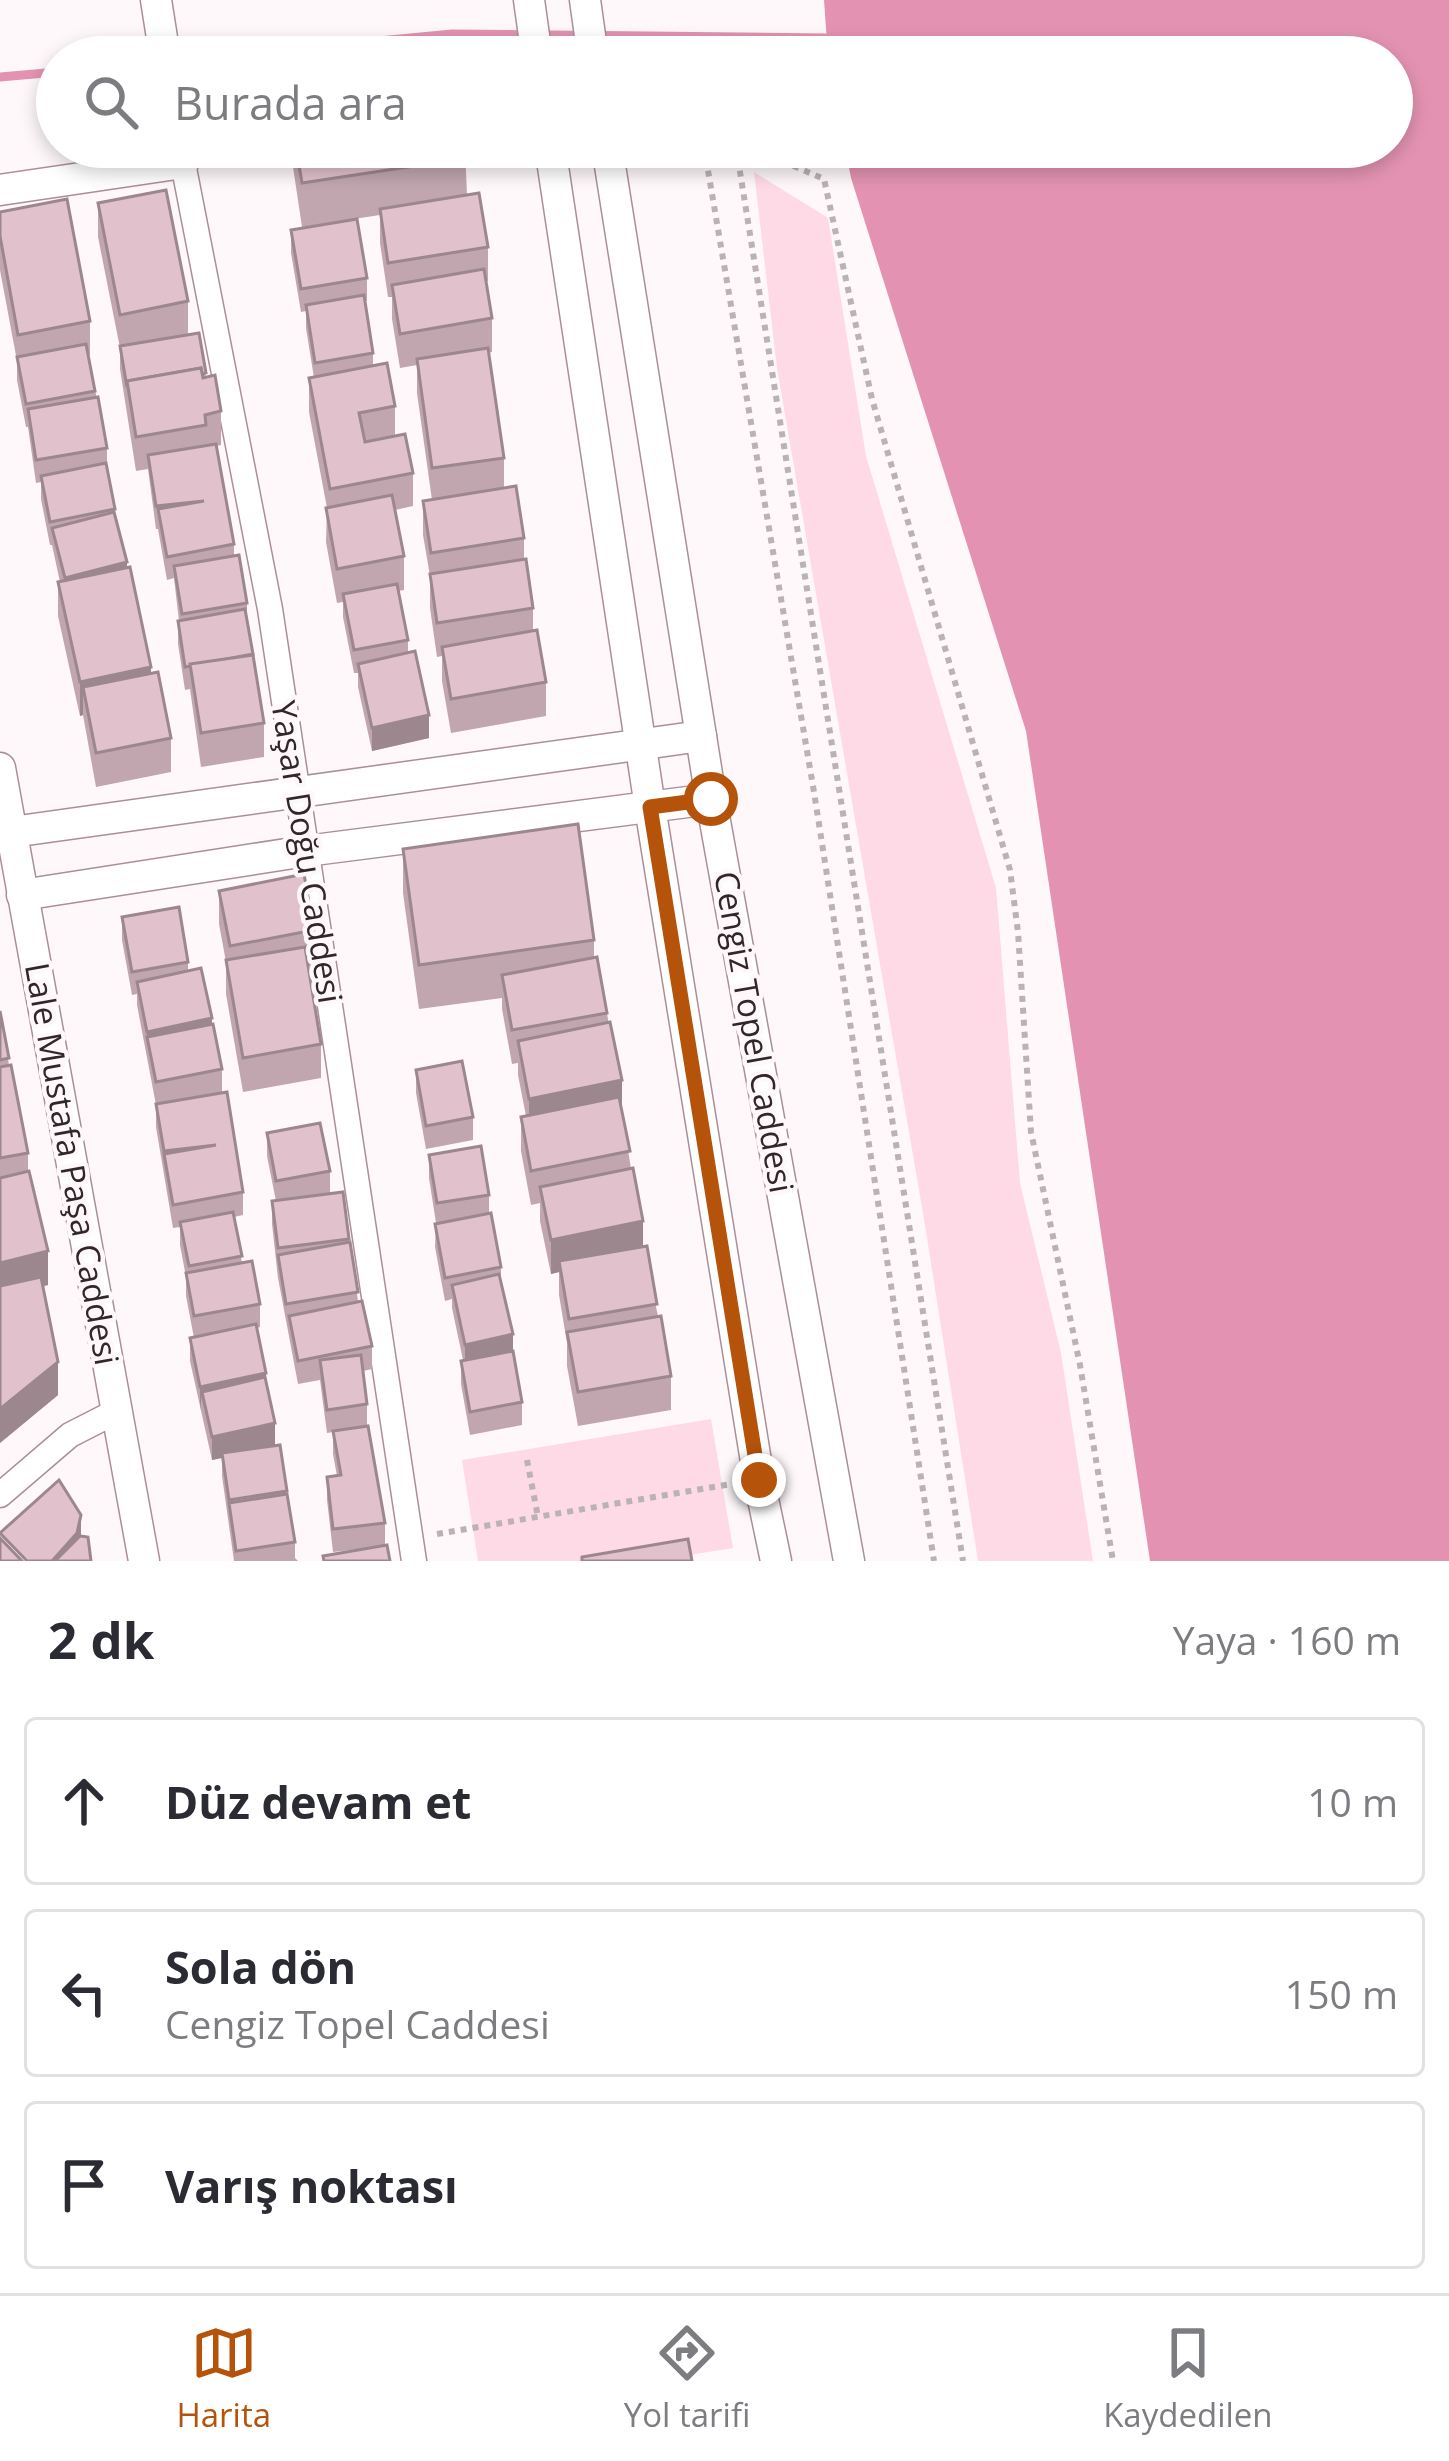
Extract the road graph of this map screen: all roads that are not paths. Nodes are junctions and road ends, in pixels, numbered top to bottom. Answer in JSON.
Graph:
{"nodes":[{"id":1,"x":156,"y":0,"type":"edge"},
{"id":2,"x":529,"y":0,"type":"edge"},
{"id":3,"x":584,"y":0,"type":"edge"},
{"id":4,"x":162,"y":36,"type":"edge"},
{"id":5,"x":534,"y":36,"type":"edge"},
{"id":6,"x":590,"y":36,"type":"edge"},
{"id":7,"x":114,"y":168,"type":"edge"},
{"id":8,"x":184,"y":168,"type":"edge"},
{"id":9,"x":553,"y":168,"type":"edge"},
{"id":10,"x":610,"y":168,"type":"edge"},
{"id":11,"x":0,"y":190,"type":"edge"},
{"id":12,"x":701,"y":736,"type":"junction"},
{"id":13,"x":640,"y":744,"type":"junction"},
{"id":14,"x":0,"y":768,"type":"edge"},
{"id":15,"x":298,"y":791,"type":"junction"},
{"id":16,"x":711,"y":799,"type":"junction"},
{"id":17,"x":650,"y":807,"type":"junction"},
{"id":18,"x":11,"y":832,"type":"junction"},
{"id":19,"x":306,"y":851,"type":"junction"},
{"id":20,"x":22,"y":895,"type":"junction"},
{"id":21,"x":117,"y":1411,"type":"junction"},
{"id":22,"x":0,"y":1495,"type":"edge"},
{"id":23,"x":412,"y":1550,"type":"edge"},
{"id":24,"x":144,"y":1561,"type":"edge"},
{"id":25,"x":776,"y":1561,"type":"edge"},
{"id":26,"x":849,"y":1561,"type":"edge"}],
"edges":[{"from":1,"to":4,"type":"street"},
{"from":2,"to":5,"type":"street"},
{"from":3,"to":6,"type":"street"},
{"from":7,"to":11,"type":"street"},
{"from":8,"to":15,"type":"street","name":"Yaşar Doğu Caddesi"},
{"from":9,"to":13,"type":"street","name":"Cengiz Topel Caddesi"},
{"from":10,"to":12,"type":"street","name":"Cengiz Topel Caddesi"},
{"from":12,"to":13,"type":"street"},
{"from":12,"to":16,"type":"street","name":"Cengiz Topel Caddesi"},
{"from":13,"to":15,"type":"street"},
{"from":13,"to":17,"type":"street","name":"Cengiz Topel Caddesi"},
{"from":14,"to":18,"type":"street","name":"Lale Mustafa Paşa Caddesi"},
{"from":15,"to":18,"type":"street"},
{"from":15,"to":19,"type":"street","name":"Yaşar Doğu Caddesi"},
{"from":16,"to":17,"type":"street"},
{"from":16,"to":26,"type":"street","name":"Cengiz Topel Caddesi"},
{"from":17,"to":19,"type":"street"},
{"from":17,"to":25,"type":"street","name":"Cengiz Topel Caddesi"},
{"from":18,"to":20,"type":"street","name":"Lale Mustafa Paşa Caddesi"},
{"from":19,"to":20,"type":"street"},
{"from":19,"to":23,"type":"street","name":"Yaşar Doğu Caddesi"},
{"from":20,"to":21,"type":"street","name":"Lale Mustafa Paşa Caddesi"},
{"from":21,"to":22,"type":"street"},
{"from":21,"to":24,"type":"street","name":"Lale Mustafa Paşa Caddesi"}]}
